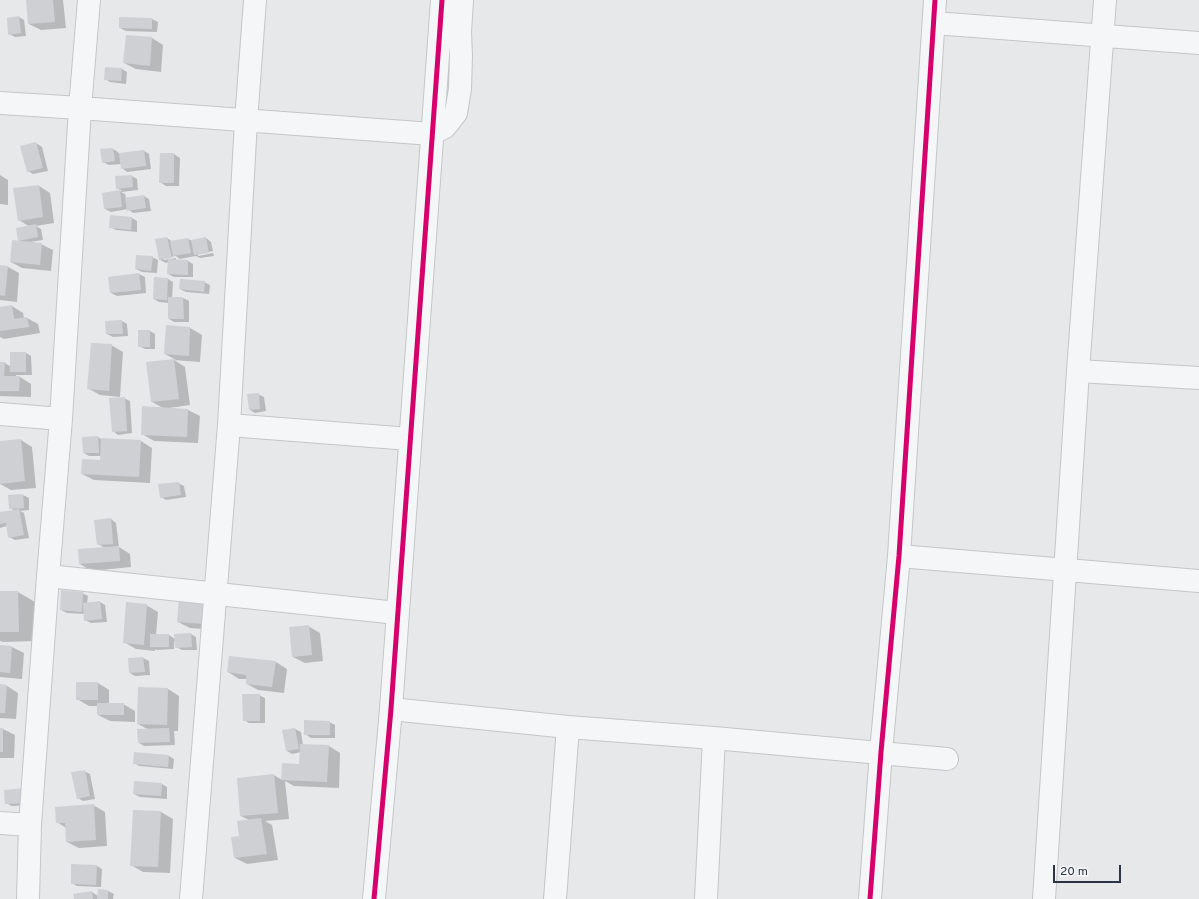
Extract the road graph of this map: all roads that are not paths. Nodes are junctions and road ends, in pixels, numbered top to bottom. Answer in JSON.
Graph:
{"nodes":[{"id":1,"x":89,"y":0,"type":"edge"},
{"id":2,"x":255,"y":0,"type":"edge"},
{"id":3,"x":442,"y":0,"type":"edge"},
{"id":4,"x":462,"y":0,"type":"edge"},
{"id":5,"x":935,"y":0,"type":"edge"},
{"id":6,"x":1104,"y":0,"type":"edge"},
{"id":7,"x":934,"y":23,"type":"junction"},
{"id":8,"x":1102,"y":36,"type":"junction"},
{"id":9,"x":1199,"y":43,"type":"edge"},
{"id":10,"x":0,"y":103,"type":"edge"},
{"id":11,"x":80,"y":108,"type":"junction"},
{"id":12,"x":246,"y":121,"type":"junction"},
{"id":13,"x":432,"y":134,"type":"junction"},
{"id":14,"x":1078,"y":372,"type":"junction"},
{"id":15,"x":1199,"y":378,"type":"edge"},
{"id":16,"x":0,"y":414,"type":"edge"},
{"id":17,"x":61,"y":419,"type":"junction"},
{"id":18,"x":229,"y":425,"type":"junction"},
{"id":19,"x":410,"y":439,"type":"junction"},
{"id":20,"x":899,"y":556,"type":"junction"},
{"id":21,"x":1066,"y":570,"type":"junction"},
{"id":22,"x":48,"y":576,"type":"junction"},
{"id":23,"x":1199,"y":581,"type":"edge"},
{"id":24,"x":215,"y":593,"type":"junction"},
{"id":25,"x":398,"y":613,"type":"junction"},
{"id":26,"x":391,"y":709,"type":"junction"},
{"id":27,"x":568,"y":726,"type":"junction"},
{"id":28,"x":714,"y":738,"type":"junction"},
{"id":29,"x":881,"y":752,"type":"junction"},
{"id":30,"x":947,"y":759,"type":"dead end"},
{"id":31,"x":0,"y":823,"type":"edge"},
{"id":32,"x":30,"y":825,"type":"junction"},
{"id":33,"x":28,"y":899,"type":"edge"},
{"id":34,"x":191,"y":899,"type":"edge"},
{"id":35,"x":374,"y":899,"type":"edge"},
{"id":36,"x":555,"y":899,"type":"edge"},
{"id":37,"x":706,"y":899,"type":"edge"},
{"id":38,"x":870,"y":899,"type":"edge"},
{"id":39,"x":1044,"y":899,"type":"edge"}],
"edges":[{"from":1,"to":11,"type":"street"},
{"from":2,"to":12,"type":"street"},
{"from":3,"to":13,"type":"street"},
{"from":4,"to":13,"type":"street"},
{"from":5,"to":7,"type":"street"},
{"from":6,"to":8,"type":"street"},
{"from":7,"to":8,"type":"street"},
{"from":7,"to":20,"type":"street"},
{"from":8,"to":9,"type":"street"},
{"from":8,"to":14,"type":"street"},
{"from":10,"to":11,"type":"street"},
{"from":11,"to":12,"type":"street"},
{"from":11,"to":17,"type":"street"},
{"from":12,"to":13,"type":"street"},
{"from":12,"to":18,"type":"street"},
{"from":13,"to":19,"type":"street"},
{"from":14,"to":15,"type":"street"},
{"from":14,"to":21,"type":"street"},
{"from":16,"to":17,"type":"street"},
{"from":17,"to":22,"type":"street"},
{"from":18,"to":19,"type":"street"},
{"from":18,"to":24,"type":"street"},
{"from":19,"to":25,"type":"street"},
{"from":20,"to":21,"type":"street"},
{"from":20,"to":29,"type":"street"},
{"from":21,"to":23,"type":"street"},
{"from":21,"to":39,"type":"street"},
{"from":22,"to":24,"type":"street"},
{"from":22,"to":32,"type":"street"},
{"from":24,"to":25,"type":"street"},
{"from":24,"to":34,"type":"street"},
{"from":25,"to":26,"type":"street"},
{"from":26,"to":27,"type":"street"},
{"from":26,"to":35,"type":"street"},
{"from":27,"to":28,"type":"street"},
{"from":27,"to":36,"type":"street"},
{"from":28,"to":29,"type":"street"},
{"from":28,"to":37,"type":"street"},
{"from":29,"to":30,"type":"street"},
{"from":29,"to":38,"type":"street"},
{"from":31,"to":32,"type":"street"},
{"from":32,"to":33,"type":"street"}]}
